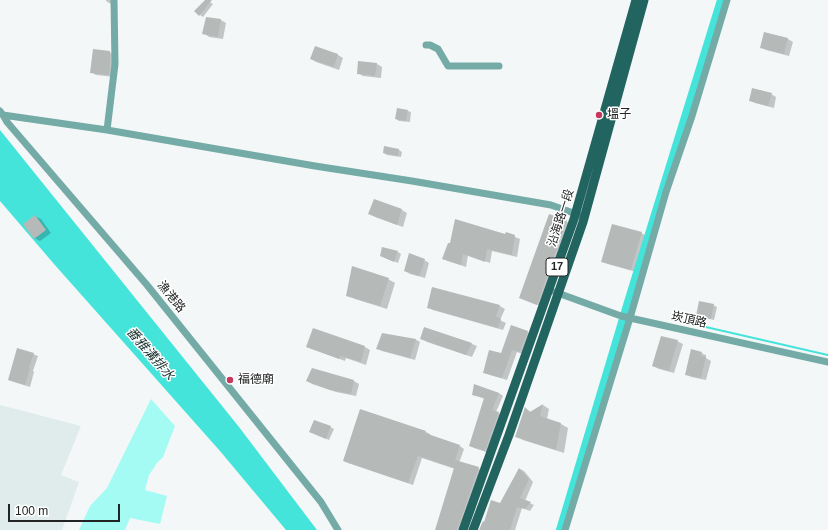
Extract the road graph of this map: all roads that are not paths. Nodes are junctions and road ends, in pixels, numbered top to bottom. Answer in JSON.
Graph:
{"nodes":[{"id":1,"x":114,"y":0,"type":"edge"},
{"id":2,"x":636,"y":0,"type":"edge"},
{"id":3,"x":644,"y":0,"type":"edge"},
{"id":4,"x":727,"y":0,"type":"edge"},
{"id":5,"x":426,"y":45,"type":"dead end"},
{"id":6,"x":499,"y":66,"type":"dead end"},
{"id":7,"x":2,"y":113,"type":"edge"},
{"id":8,"x":107,"y":130,"type":"junction"},
{"id":9,"x":575,"y":214,"type":"junction"},
{"id":10,"x":585,"y":217,"type":"junction"},
{"id":11,"x":549,"y":290,"type":"junction"},
{"id":12,"x":558,"y":293,"type":"junction"},
{"id":13,"x":630,"y":318,"type":"junction"},
{"id":14,"x":828,"y":362,"type":"edge"},
{"id":15,"x":503,"y":419,"type":"junction"},
{"id":16,"x":513,"y":423,"type":"junction"},
{"id":17,"x":483,"y":491,"type":"junction"},
{"id":18,"x":338,"y":530,"type":"edge"},
{"id":19,"x":463,"y":530,"type":"edge"},
{"id":20,"x":473,"y":530,"type":"edge"},
{"id":21,"x":565,"y":530,"type":"edge"}],
"edges":[{"from":1,"to":8,"type":"street"},
{"from":2,"to":9,"type":"main road","name":"沿海路一段","number":"17"},
{"from":3,"to":10,"type":"main road","name":"沿海路一段","number":"17"},
{"from":4,"to":13,"type":"street"},
{"from":5,"to":6,"type":"street"},
{"from":7,"to":8,"type":"street"},
{"from":7,"to":18,"type":"street","name":"漁港路"},
{"from":8,"to":9,"type":"street"},
{"from":9,"to":10,"type":"street"},
{"from":9,"to":11,"type":"main road","name":"沿海路一段","number":"17"},
{"from":10,"to":12,"type":"main road","name":"沿海路一段","number":"17"},
{"from":11,"to":12,"type":"street","name":"崁頂路"},
{"from":11,"to":15,"type":"main road","name":"沿海路一段","number":"17"},
{"from":12,"to":13,"type":"street","name":"崁頂路"},
{"from":12,"to":16,"type":"main road","name":"沿海路一段","number":"17"},
{"from":13,"to":14,"type":"street","name":"崁頂路"},
{"from":13,"to":21,"type":"street"},
{"from":15,"to":16,"type":"main road"},
{"from":15,"to":17,"type":"main road","name":"沿海路一段","number":"17"},
{"from":16,"to":17,"type":"main road","name":"沿海路一段","number":"17"},
{"from":17,"to":19,"type":"main road","name":"沿海路一段","number":"17"},
{"from":17,"to":20,"type":"main road","name":"沿海路一段","number":"17"}]}
